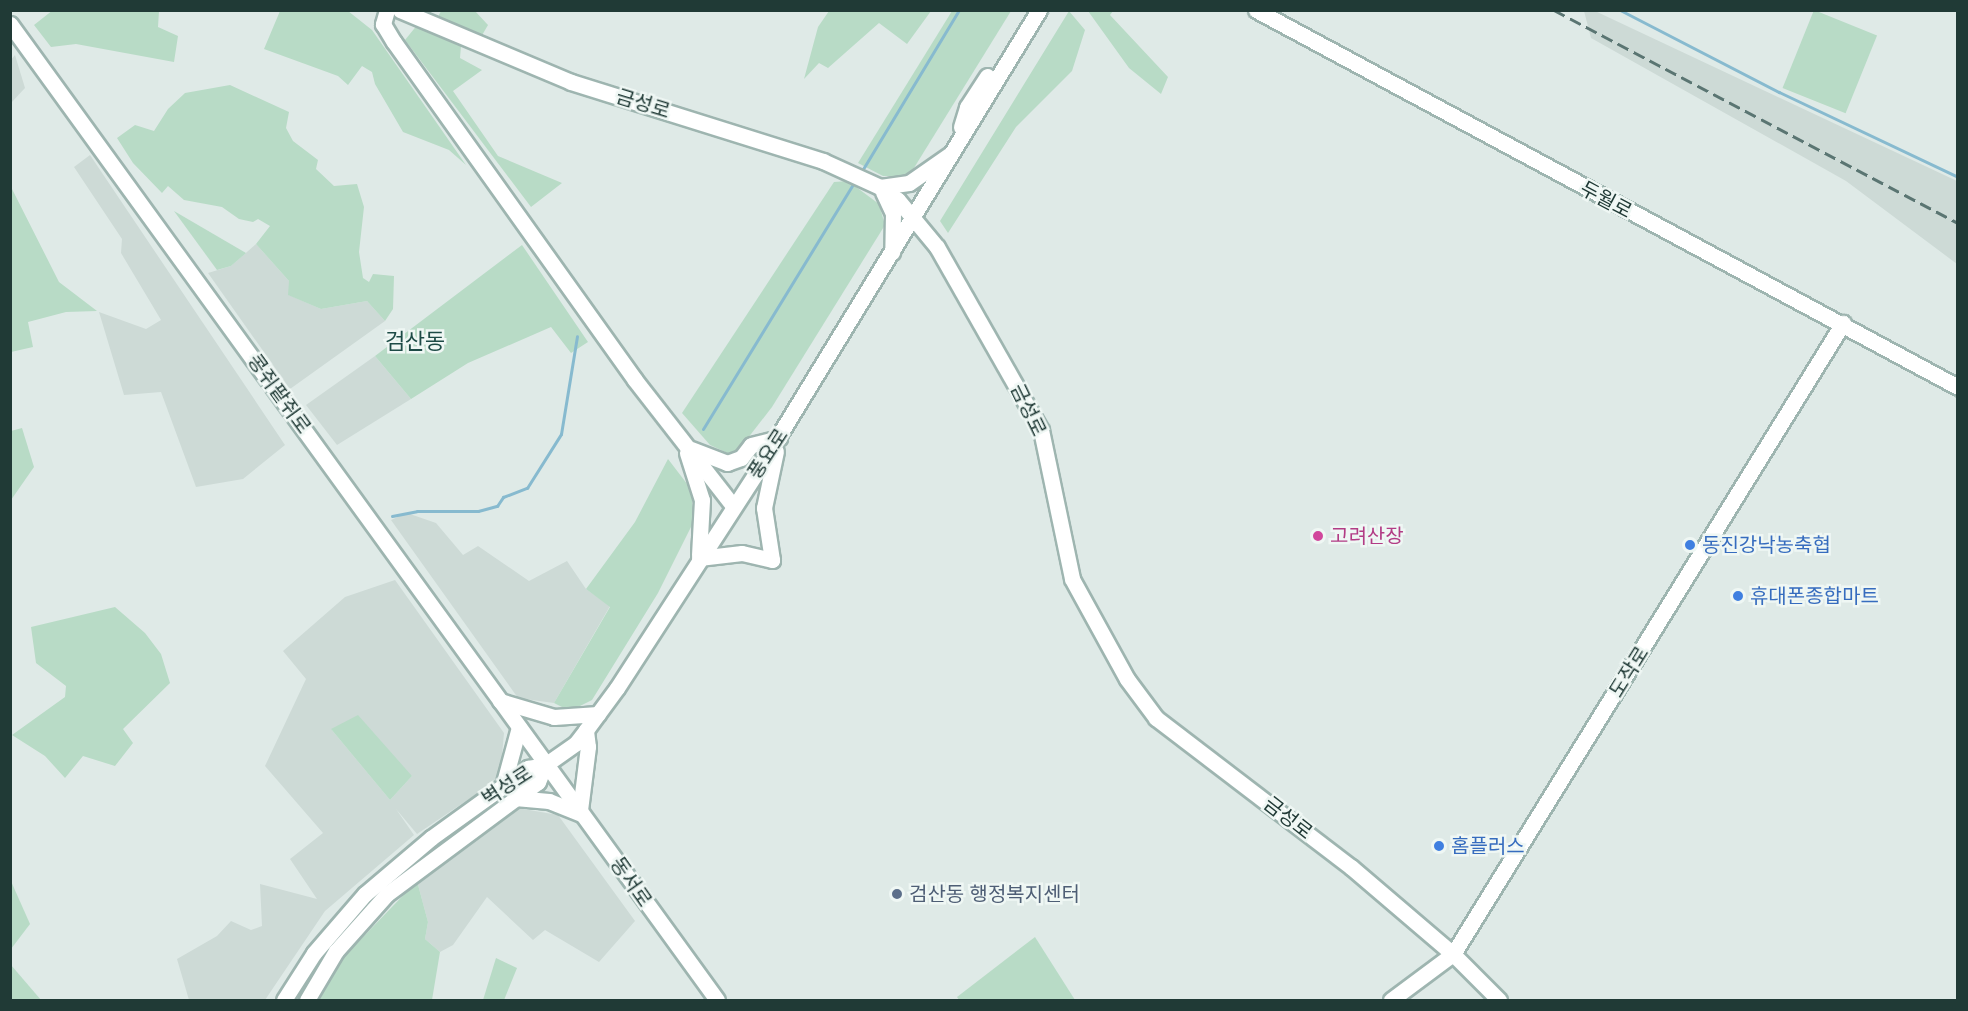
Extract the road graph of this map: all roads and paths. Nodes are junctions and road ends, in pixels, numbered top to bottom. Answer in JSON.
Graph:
{"nodes":[{"id":1,"x":387,"y":10,"type":"edge"},
{"id":2,"x":400,"y":10,"type":"edge"},
{"id":3,"x":1028,"y":10,"type":"edge"},
{"id":4,"x":1039,"y":10,"type":"edge"},
{"id":5,"x":1049,"y":10,"type":"edge"},
{"id":6,"x":1256,"y":10,"type":"edge"},
{"id":7,"x":10,"y":24,"type":"edge"},
{"id":8,"x":953,"y":150,"type":"junction"},
{"id":9,"x":880,"y":186,"type":"junction"},
{"id":10,"x":915,"y":218,"type":"junction"},
{"id":11,"x":892,"y":252,"type":"junction"},
{"id":12,"x":1843,"y":322,"type":"junction"},
{"id":13,"x":1958,"y":387,"type":"edge"},
{"id":14,"x":779,"y":438,"type":"junction"},
{"id":15,"x":685,"y":446,"type":"junction"},
{"id":16,"x":733,"y":506,"type":"junction"},
{"id":17,"x":699,"y":558,"type":"junction"},
{"id":18,"x":500,"y":701,"type":"junction"},
{"id":19,"x":598,"y":714,"type":"junction"},
{"id":20,"x":519,"y":727,"type":"junction"},
{"id":21,"x":586,"y":730,"type":"junction"},
{"id":22,"x":545,"y":765,"type":"junction"},
{"id":23,"x":503,"y":786,"type":"junction"},
{"id":24,"x":515,"y":798,"type":"junction"},
{"id":25,"x":582,"y":813,"type":"junction"},
{"id":26,"x":1453,"y":954,"type":"junction"},
{"id":27,"x":284,"y":1000,"type":"edge"},
{"id":28,"x":307,"y":1000,"type":"edge"},
{"id":29,"x":717,"y":1000,"type":"edge"},
{"id":30,"x":1391,"y":1000,"type":"edge"},
{"id":31,"x":1499,"y":1000,"type":"edge"}],
"edges":[{"from":1,"to":15,"type":"main road"},
{"from":2,"to":9,"type":"main road","name":"금성로"},
{"from":3,"to":8,"type":"main road"},
{"from":4,"to":8,"type":"main road","name":"풍요로"},
{"from":5,"to":8,"type":"main road"},
{"from":6,"to":12,"type":"main road","name":"두월로"},
{"from":7,"to":18,"type":"main road","name":"콩쥐팥쥐로"},
{"from":8,"to":9,"type":"main road"},
{"from":8,"to":10,"type":"main road","name":"풍요로"},
{"from":9,"to":10,"type":"main road","name":"금성로"},
{"from":9,"to":11,"type":"main road"},
{"from":10,"to":11,"type":"main road","name":"풍요로"},
{"from":10,"to":26,"type":"main road","name":"금성로"},
{"from":11,"to":14,"type":"main road","name":"풍요로"},
{"from":12,"to":13,"type":"main road","name":"두월로"},
{"from":12,"to":26,"type":"main road","name":"도작로"},
{"from":14,"to":15,"type":"main road"},
{"from":14,"to":16,"type":"main road","name":"풍요로"},
{"from":14,"to":17,"type":"main road"},
{"from":15,"to":16,"type":"main road"},
{"from":15,"to":17,"type":"main road"},
{"from":16,"to":17,"type":"main road","name":"풍요로"},
{"from":17,"to":19,"type":"main road","name":"풍요로"},
{"from":18,"to":19,"type":"main road"},
{"from":18,"to":20,"type":"main road","name":"콩쥐팥쥐로"},
{"from":19,"to":21,"type":"main road","name":"풍요로"},
{"from":20,"to":22,"type":"main road","name":"콩쥐팥쥐로"},
{"from":20,"to":23,"type":"main road"},
{"from":21,"to":22,"type":"main road","name":"풍요로"},
{"from":21,"to":25,"type":"main road"},
{"from":22,"to":23,"type":"main road","name":"벽성로"},
{"from":22,"to":24,"type":"main road","name":"벽성로"},
{"from":22,"to":25,"type":"main road","name":"동서로"},
{"from":23,"to":27,"type":"main road","name":"벽성로"},
{"from":24,"to":25,"type":"main road"},
{"from":24,"to":28,"type":"main road","name":"벽성로"},
{"from":25,"to":29,"type":"main road","name":"동서로"},
{"from":26,"to":30,"type":"main road","name":"도작로"},
{"from":26,"to":31,"type":"main road","name":"금성로"}]}
